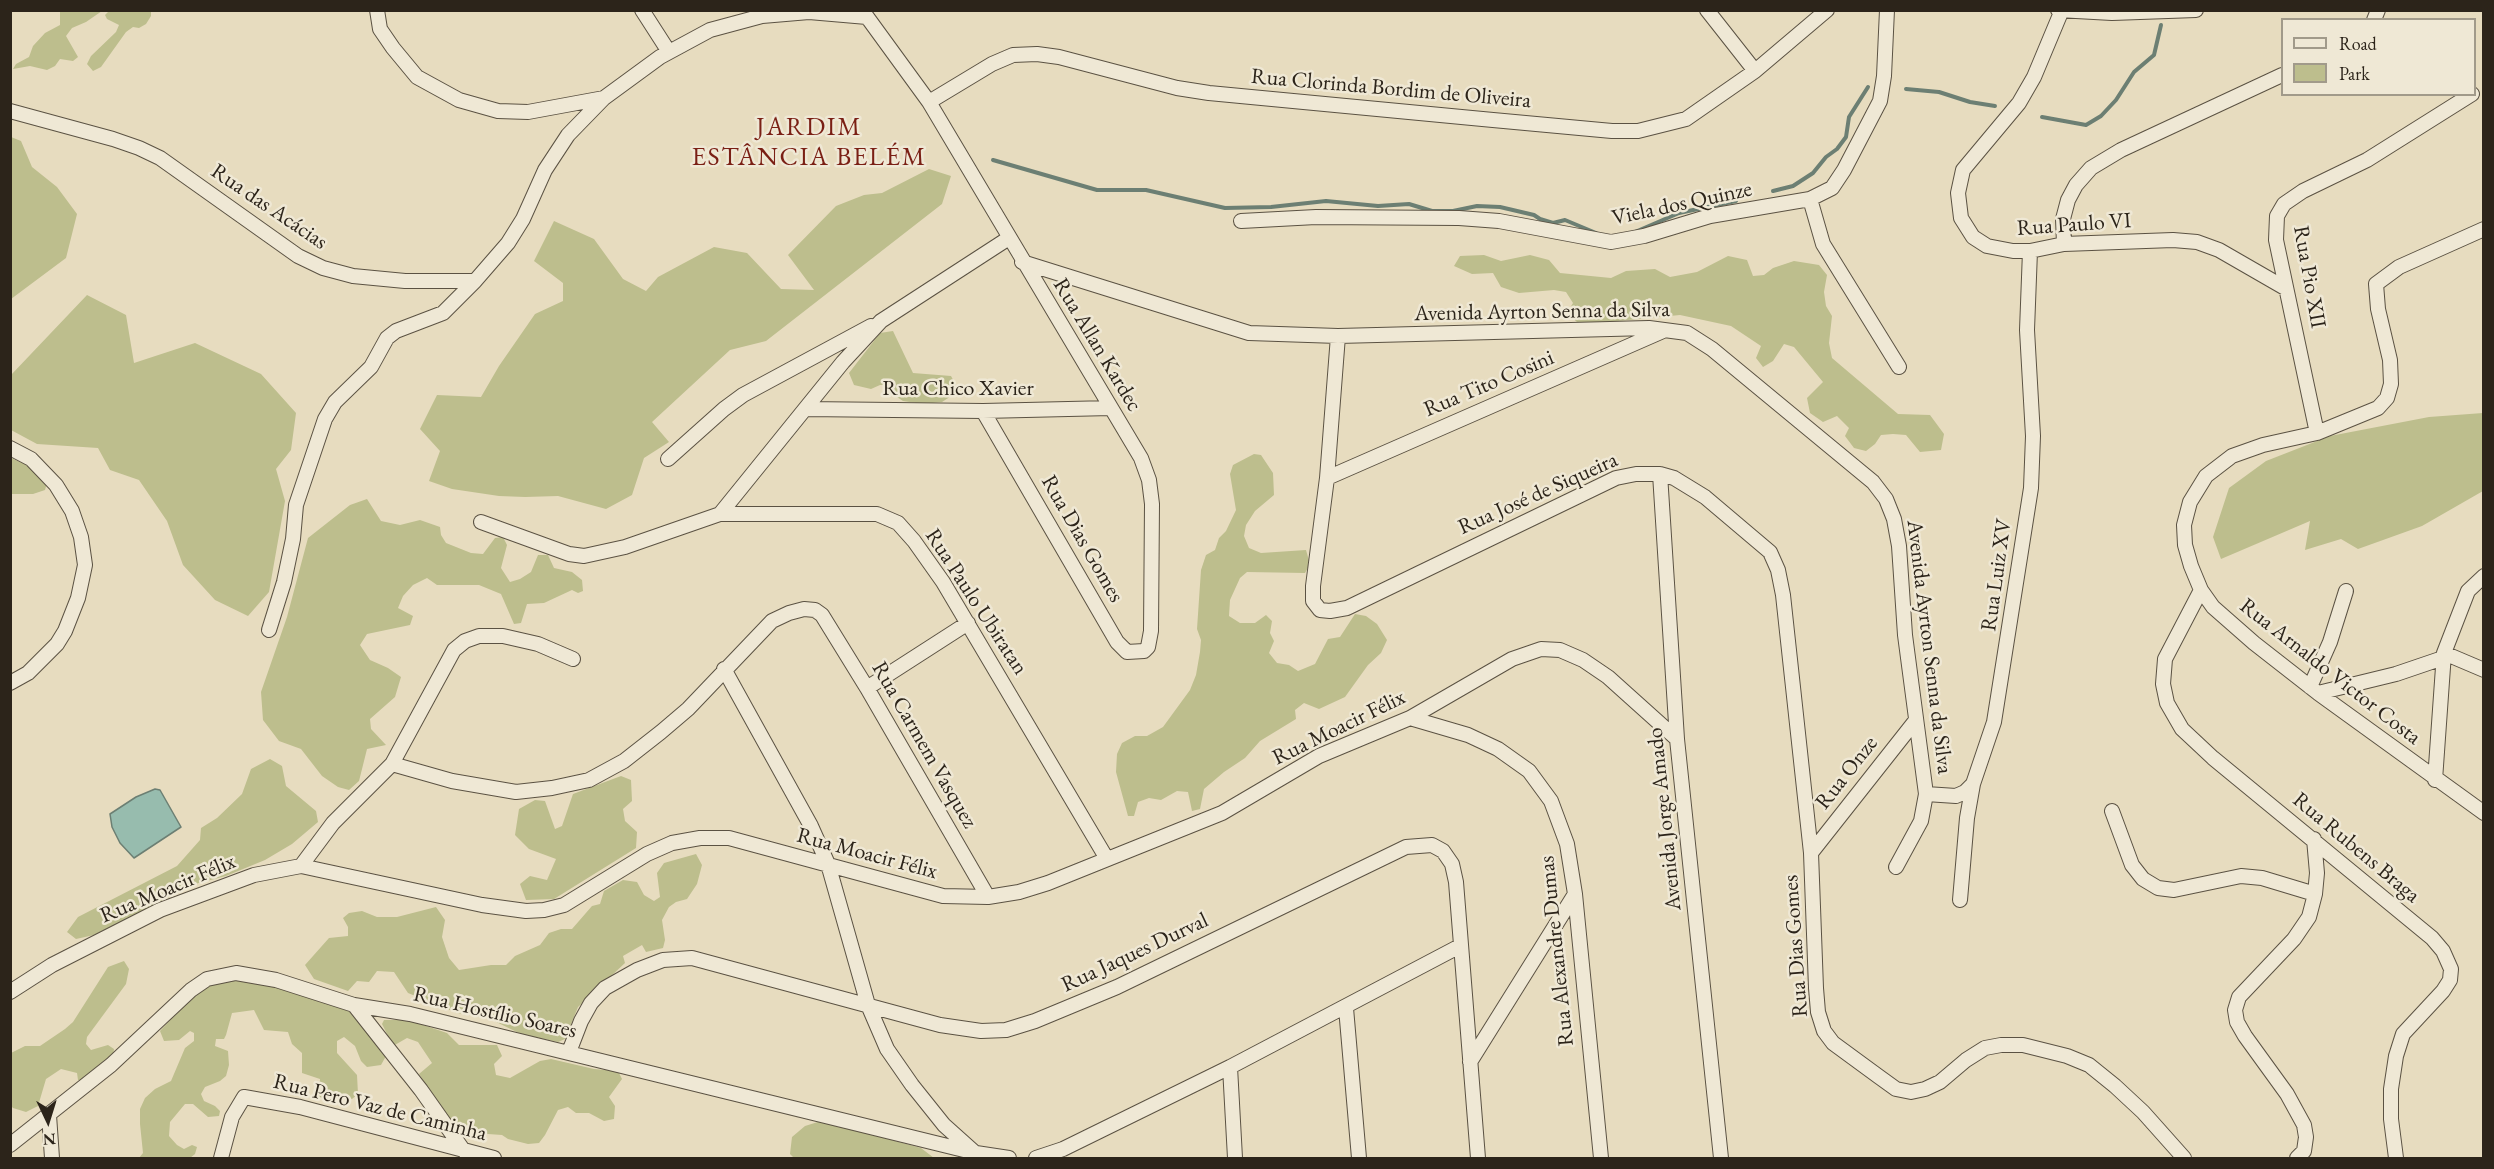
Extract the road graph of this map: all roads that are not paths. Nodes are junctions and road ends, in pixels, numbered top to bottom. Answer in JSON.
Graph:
{"nodes":[{"id":1,"x":376,"y":10,"type":"edge"},
{"id":2,"x":642,"y":10,"type":"edge"},
{"id":3,"x":1707,"y":10,"type":"edge"},
{"id":4,"x":1827,"y":10,"type":"edge"},
{"id":5,"x":1887,"y":10,"type":"edge"},
{"id":6,"x":2196,"y":10,"type":"edge"},
{"id":7,"x":2061,"y":11,"type":"edge"},
{"id":8,"x":865,"y":14,"type":"edge"},
{"id":9,"x":669,"y":52,"type":"junction"},
{"id":10,"x":1755,"y":70,"type":"junction"},
{"id":11,"x":2281,"y":76,"type":"edge"},
{"id":12,"x":2471,"y":96,"type":"edge"},
{"id":13,"x":604,"y":98,"type":"junction"},
{"id":14,"x":929,"y":102,"type":"junction"},
{"id":15,"x":10,"y":111,"type":"edge"},
{"id":16,"x":1810,"y":199,"type":"junction"},
{"id":17,"x":1241,"y":221,"type":"dead end"},
{"id":18,"x":2484,"y":229,"type":"edge"},
{"id":19,"x":1009,"y":238,"type":"junction"},
{"id":20,"x":2064,"y":244,"type":"junction"},
{"id":21,"x":2030,"y":251,"type":"junction"},
{"id":22,"x":1022,"y":262,"type":"junction"},
{"id":23,"x":475,"y":281,"type":"junction"},
{"id":24,"x":2286,"y":288,"type":"junction"},
{"id":25,"x":881,"y":321,"type":"junction"},
{"id":26,"x":1668,"y":329,"type":"junction"},
{"id":27,"x":1338,"y":336,"type":"junction"},
{"id":28,"x":1899,"y":367,"type":"dead end"},
{"id":29,"x":1111,"y":408,"type":"junction"},
{"id":30,"x":805,"y":409,"type":"junction"},
{"id":31,"x":983,"y":411,"type":"junction"},
{"id":32,"x":2318,"y":433,"type":"junction"},
{"id":33,"x":10,"y":448,"type":"edge"},
{"id":34,"x":668,"y":459,"type":"dead end"},
{"id":35,"x":1660,"y":474,"type":"junction"},
{"id":36,"x":1327,"y":478,"type":"junction"},
{"id":37,"x":720,"y":514,"type":"junction"},
{"id":38,"x":481,"y":522,"type":"dead end"},
{"id":39,"x":2484,"y":576,"type":"edge"},
{"id":40,"x":2201,"y":590,"type":"junction"},
{"id":41,"x":2346,"y":591,"type":"dead end"},
{"id":42,"x":968,"y":623,"type":"junction"},
{"id":43,"x":269,"y":630,"type":"dead end"},
{"id":44,"x":1151,"y":631,"type":"joint"},
{"id":45,"x":2444,"y":656,"type":"junction"},
{"id":46,"x":573,"y":659,"type":"dead end"},
{"id":47,"x":724,"y":669,"type":"junction"},
{"id":48,"x":2484,"y":670,"type":"edge"},
{"id":49,"x":10,"y":683,"type":"edge"},
{"id":50,"x":867,"y":688,"type":"junction"},
{"id":51,"x":2314,"y":690,"type":"junction"},
{"id":52,"x":1410,"y":718,"type":"junction"},
{"id":53,"x":1916,"y":720,"type":"junction"},
{"id":54,"x":1677,"y":739,"type":"junction"},
{"id":55,"x":392,"y":765,"type":"junction"},
{"id":56,"x":2435,"y":780,"type":"junction"},
{"id":57,"x":1973,"y":784,"type":"junction"},
{"id":58,"x":1926,"y":794,"type":"junction"},
{"id":59,"x":2112,"y":811,"type":"dead end"},
{"id":60,"x":2484,"y":813,"type":"edge"},
{"id":61,"x":2314,"y":839,"type":"junction"},
{"id":62,"x":1811,"y":853,"type":"junction"},
{"id":63,"x":1107,"y":860,"type":"junction"},
{"id":64,"x":828,"y":864,"type":"junction"},
{"id":65,"x":301,"y":866,"type":"junction"},
{"id":66,"x":1896,"y":867,"type":"dead end"},
{"id":67,"x":1575,"y":894,"type":"junction"},
{"id":68,"x":2315,"y":894,"type":"junction"},
{"id":69,"x":988,"y":897,"type":"junction"},
{"id":70,"x":1960,"y":900,"type":"dead end"},
{"id":71,"x":1460,"y":946,"type":"junction"},
{"id":72,"x":10,"y":992,"type":"edge"},
{"id":73,"x":354,"y":1005,"type":"junction"},
{"id":74,"x":868,"y":1005,"type":"junction"},
{"id":75,"x":1346,"y":1008,"type":"junction"},
{"id":76,"x":569,"y":1052,"type":"junction"},
{"id":77,"x":1470,"y":1062,"type":"junction"},
{"id":78,"x":1230,"y":1067,"type":"junction"},
{"id":79,"x":50,"y":1115,"type":"junction"},
{"id":80,"x":10,"y":1145,"type":"edge"},
{"id":81,"x":464,"y":1151,"type":"junction"},
{"id":82,"x":976,"y":1154,"type":"junction"},
{"id":83,"x":52,"y":1158,"type":"edge"},
{"id":84,"x":221,"y":1158,"type":"edge"},
{"id":85,"x":494,"y":1158,"type":"edge"},
{"id":86,"x":1009,"y":1158,"type":"edge"},
{"id":87,"x":1036,"y":1158,"type":"edge"},
{"id":88,"x":1235,"y":1158,"type":"edge"},
{"id":89,"x":1359,"y":1158,"type":"edge"},
{"id":90,"x":1478,"y":1158,"type":"edge"},
{"id":91,"x":1601,"y":1158,"type":"edge"},
{"id":92,"x":1721,"y":1158,"type":"edge"},
{"id":93,"x":2184,"y":1158,"type":"edge"},
{"id":94,"x":2297,"y":1158,"type":"edge"},
{"id":95,"x":2396,"y":1158,"type":"edge"}],
"edges":[{"from":1,"to":13,"type":"street"},
{"from":2,"to":9,"type":"street"},
{"from":3,"to":10,"type":"street"},
{"from":4,"to":10,"type":"street","name":"Rua Clorinda Bordim de Oliveira"},
{"from":5,"to":16,"type":"street","name":"Viela dos Quinze"},
{"from":6,"to":7,"type":"street"},
{"from":7,"to":21,"type":"street","name":"Rua Paulo VI"},
{"from":8,"to":9,"type":"street"},
{"from":8,"to":14,"type":"street","name":"Rua Allan Kardec"},
{"from":9,"to":13,"type":"street"},
{"from":10,"to":14,"type":"street","name":"Rua Clorinda Bordim de Oliveira"},
{"from":11,"to":20,"type":"street"},
{"from":12,"to":24,"type":"street","name":"Rua Pio XII"},
{"from":13,"to":23,"type":"street"},
{"from":14,"to":19,"type":"street","name":"Rua Allan Kardec"},
{"from":15,"to":23,"type":"street","name":"Rua das Acácias"},
{"from":16,"to":17,"type":"street","name":"Viela dos Quinze"},
{"from":16,"to":28,"type":"street"},
{"from":18,"to":32,"type":"street","name":"Rua Arnaldo Victor Costa"},
{"from":19,"to":22,"type":"street","name":"Rua Allan Kardec"},
{"from":19,"to":25,"type":"street"},
{"from":20,"to":21,"type":"street","name":"Rua Paulo VI"},
{"from":20,"to":24,"type":"street","name":"Rua Paulo VI"},
{"from":21,"to":57,"type":"street","name":"Rua Luiz XV"},
{"from":22,"to":27,"type":"street","name":"Avenida Ayrton Senna da Silva"},
{"from":22,"to":29,"type":"street","name":"Rua Allan Kardec"},
{"from":23,"to":43,"type":"street"},
{"from":24,"to":32,"type":"street","name":"Rua Pio XII"},
{"from":25,"to":30,"type":"street"},
{"from":25,"to":34,"type":"street"},
{"from":26,"to":27,"type":"street","name":"Avenida Ayrton Senna da Silva"},
{"from":26,"to":36,"type":"street","name":"Rua Tito Cosini"},
{"from":26,"to":53,"type":"street","name":"Avenida Ayrton Senna da Silva"},
{"from":27,"to":36,"type":"street","name":"Rua José de Siqueira"},
{"from":29,"to":31,"type":"street","name":"Rua Chico Xavier"},
{"from":29,"to":44,"type":"street","name":"Rua Allan Kardec"},
{"from":30,"to":31,"type":"street","name":"Rua Chico Xavier"},
{"from":30,"to":37,"type":"street"},
{"from":31,"to":44,"type":"street","name":"Rua Dias Gomes"},
{"from":32,"to":40,"type":"street","name":"Rua Arnaldo Victor Costa"},
{"from":33,"to":49,"type":"street"},
{"from":35,"to":36,"type":"street","name":"Rua José de Siqueira"},
{"from":35,"to":54,"type":"street","name":"Avenida Jorge Amado"},
{"from":35,"to":62,"type":"street","name":"Rua José de Siqueira"},
{"from":37,"to":38,"type":"street"},
{"from":37,"to":42,"type":"street","name":"Rua Paulo Ubiratan"},
{"from":39,"to":45,"type":"street"},
{"from":40,"to":51,"type":"street","name":"Rua Arnaldo Victor Costa"},
{"from":40,"to":61,"type":"street","name":"Rua Rubens Braga"},
{"from":41,"to":51,"type":"street"},
{"from":42,"to":50,"type":"street"},
{"from":42,"to":63,"type":"street","name":"Rua Paulo Ubiratan"},
{"from":45,"to":48,"type":"street"},
{"from":45,"to":51,"type":"street"},
{"from":45,"to":56,"type":"street"},
{"from":46,"to":55,"type":"street"},
{"from":47,"to":50,"type":"street","name":"Rua Carmem Vasquez"},
{"from":47,"to":55,"type":"street"},
{"from":47,"to":64,"type":"street"},
{"from":50,"to":69,"type":"street","name":"Rua Carmem Vasquez"},
{"from":51,"to":56,"type":"street","name":"Rua Arnaldo Victor Costa"},
{"from":52,"to":54,"type":"street","name":"Rua Moacir Félix"},
{"from":52,"to":63,"type":"street","name":"Rua Moacir Félix"},
{"from":52,"to":67,"type":"street","name":"Rua Alexandre Dumas"},
{"from":53,"to":58,"type":"street","name":"Avenida Ayrton Senna da Silva"},
{"from":53,"to":62,"type":"street","name":"Rua Onze"},
{"from":54,"to":92,"type":"street","name":"Avenida Jorge Amado"},
{"from":55,"to":65,"type":"street"},
{"from":56,"to":60,"type":"street","name":"Rua Arnaldo Victor Costa"},
{"from":57,"to":58,"type":"street"},
{"from":57,"to":70,"type":"street","name":"Rua Luiz XV"},
{"from":58,"to":66,"type":"street","name":"Avenida Ayrton Senna da Silva"},
{"from":59,"to":68,"type":"street"},
{"from":61,"to":68,"type":"street"},
{"from":61,"to":95,"type":"street","name":"Rua Rubens Braga"},
{"from":62,"to":93,"type":"street","name":"Rua Dias Gomes"},
{"from":63,"to":69,"type":"street","name":"Rua Moacir Félix"},
{"from":64,"to":65,"type":"street","name":"Rua Moacir Félix"},
{"from":64,"to":69,"type":"street","name":"Rua Moacir Félix"},
{"from":64,"to":74,"type":"street"},
{"from":65,"to":72,"type":"street","name":"Rua Moacir Félix"},
{"from":67,"to":77,"type":"street"},
{"from":67,"to":91,"type":"street","name":"Rua Alexandre Dumas"},
{"from":68,"to":94,"type":"street"},
{"from":71,"to":74,"type":"street","name":"Rua Jaques Durval"},
{"from":71,"to":75,"type":"street"},
{"from":71,"to":77,"type":"street","name":"Rua Jaques Durval"},
{"from":73,"to":76,"type":"street","name":"Rua Hostílio Soares"},
{"from":73,"to":79,"type":"street","name":"Rua Hostílio Soares"},
{"from":73,"to":81,"type":"street"},
{"from":74,"to":76,"type":"street","name":"Rua Jaques Durval"},
{"from":74,"to":82,"type":"street"},
{"from":75,"to":78,"type":"street"},
{"from":75,"to":89,"type":"street"},
{"from":76,"to":82,"type":"street","name":"Rua Hostílio Soares"},
{"from":77,"to":90,"type":"street","name":"Rua Jaques Durval"},
{"from":78,"to":87,"type":"street"},
{"from":78,"to":88,"type":"street"},
{"from":79,"to":80,"type":"street","name":"Rua Hostílio Soares"},
{"from":79,"to":83,"type":"street"},
{"from":81,"to":84,"type":"street","name":"Rua Pero Vaz de Caminha"},
{"from":81,"to":85,"type":"street","name":"Rua Pero Vaz de Caminha"},
{"from":82,"to":86,"type":"street","name":"Rua Hostílio Soares"}]}
